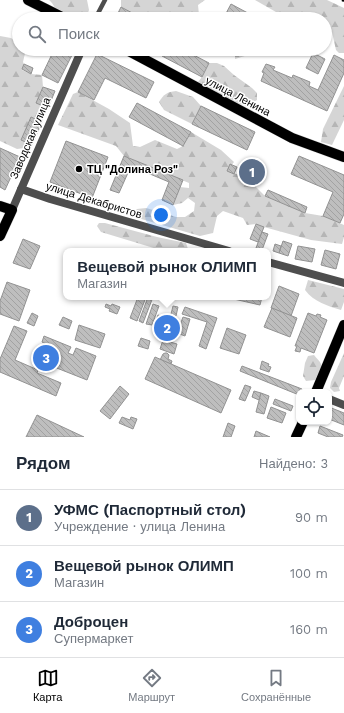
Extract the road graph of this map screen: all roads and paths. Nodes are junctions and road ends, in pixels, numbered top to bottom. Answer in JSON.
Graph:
{"nodes":[{"id":1,"x":28,"y":0,"type":"edge"},
{"id":2,"x":105,"y":0,"type":"edge"},
{"id":3,"x":52,"y":12,"type":"edge"},
{"id":4,"x":99,"y":12,"type":"edge"},
{"id":5,"x":79,"y":56,"type":"edge"},
{"id":6,"x":138,"y":56,"type":"edge"},
{"id":7,"x":344,"y":157,"type":"edge"},
{"id":8,"x":21,"y":189,"type":"junction"},
{"id":9,"x":0,"y":206,"type":"edge"},
{"id":10,"x":12,"y":210,"type":"junction"},
{"id":11,"x":0,"y":236,"type":"edge"},
{"id":12,"x":219,"y":248,"type":"edge"},
{"id":13,"x":271,"y":263,"type":"edge"},
{"id":14,"x":344,"y":283,"type":"edge"},
{"id":15,"x":344,"y":325,"type":"edge"},
{"id":16,"x":317,"y":389,"type":"edge"},
{"id":17,"x":332,"y":400,"type":"edge"},
{"id":18,"x":344,"y":406,"type":"edge"},
{"id":19,"x":302,"y":425,"type":"edge"},
{"id":20,"x":296,"y":437,"type":"edge"}],
"edges":[{"from":1,"to":3,"type":"main road"},
{"from":2,"to":4,"type":"lane"},
{"from":5,"to":8,"type":"street","name":"Заводская улица"},
{"from":6,"to":7,"type":"main road","name":"улица Ленина"},
{"from":8,"to":10,"type":"street","name":"Заводская улица"},
{"from":8,"to":12,"type":"street","name":"улица Декабристов"},
{"from":9,"to":10,"type":"main road"},
{"from":10,"to":11,"type":"main road","name":"Заводская улица"},
{"from":13,"to":14,"type":"street"},
{"from":15,"to":16,"type":"main road"},
{"from":17,"to":18,"type":"street"},
{"from":19,"to":20,"type":"main road"}]}
